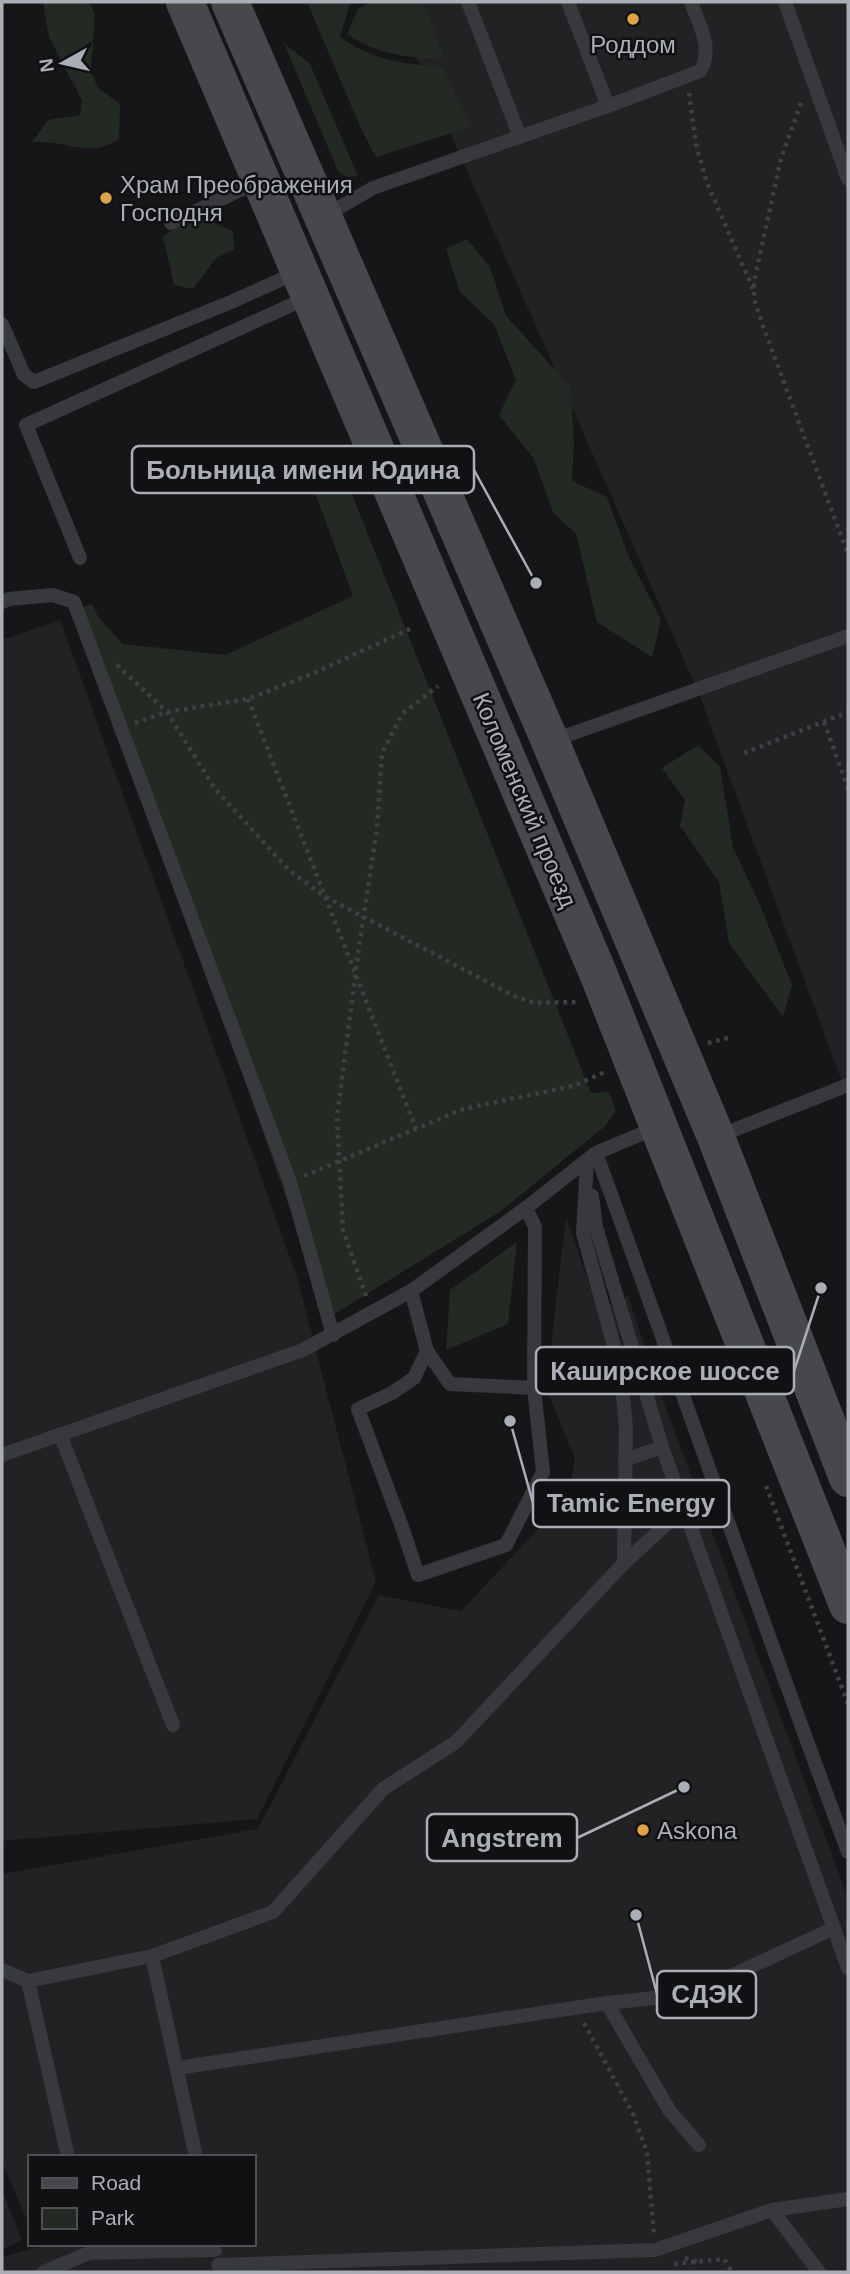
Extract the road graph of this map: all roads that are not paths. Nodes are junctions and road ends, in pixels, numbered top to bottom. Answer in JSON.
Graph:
{"nodes":[{"id":1,"x":185,"y":2,"type":"edge"},
{"id":2,"x":230,"y":2,"type":"edge"},
{"id":3,"x":468,"y":2,"type":"edge"},
{"id":4,"x":568,"y":2,"type":"edge"},
{"id":5,"x":691,"y":2,"type":"edge"},
{"id":6,"x":785,"y":2,"type":"edge"},
{"id":7,"x":608,"y":106,"type":"junction"},
{"id":8,"x":520,"y":137,"type":"junction"},
{"id":9,"x":848,"y":179,"type":"edge"},
{"id":10,"x":261,"y":180,"type":"junction"},
{"id":11,"x":322,"y":217,"type":"junction"},
{"id":12,"x":171,"y":223,"type":"dead end"},
{"id":13,"x":305,"y":284,"type":"junction"},
{"id":14,"x":2,"y":324,"type":"edge"},
{"id":15,"x":80,"y":558,"type":"dead end"},
{"id":16,"x":2,"y":602,"type":"edge"},
{"id":17,"x":848,"y":636,"type":"edge"},
{"id":18,"x":550,"y":741,"type":"junction"},
{"id":19,"x":848,"y":1085,"type":"edge"},
{"id":20,"x":660,"y":1126,"type":"junction"},
{"id":21,"x":716,"y":1137,"type":"junction"},
{"id":22,"x":591,"y":1157,"type":"junction"},
{"id":23,"x":526,"y":1208,"type":"junction"},
{"id":24,"x":411,"y":1291,"type":"junction"},
{"id":25,"x":333,"y":1335,"type":"junction"},
{"id":26,"x":427,"y":1351,"type":"junction"},
{"id":27,"x":534,"y":1388,"type":"junction"},
{"id":28,"x":60,"y":1434,"type":"junction"},
{"id":29,"x":662,"y":1447,"type":"junction"},
{"id":30,"x":2,"y":1455,"type":"edge"},
{"id":31,"x":625,"y":1460,"type":"junction"},
{"id":32,"x":848,"y":1477,"type":"edge"},
{"id":33,"x":684,"y":1508,"type":"junction"},
{"id":34,"x":624,"y":1563,"type":"junction"},
{"id":35,"x":848,"y":1605,"type":"edge"},
{"id":36,"x":173,"y":1725,"type":"dead end"},
{"id":37,"x":848,"y":1852,"type":"edge"},
{"id":38,"x":834,"y":1928,"type":"junction"},
{"id":39,"x":152,"y":1956,"type":"junction"},
{"id":40,"x":848,"y":1968,"type":"edge"},
{"id":41,"x":2,"y":1970,"type":"edge"},
{"id":42,"x":28,"y":1982,"type":"junction"},
{"id":43,"x":607,"y":2003,"type":"junction"},
{"id":44,"x":177,"y":2068,"type":"junction"},
{"id":45,"x":699,"y":2145,"type":"dead end"},
{"id":46,"x":68,"y":2155,"type":"edge"},
{"id":47,"x":196,"y":2155,"type":"edge"},
{"id":48,"x":848,"y":2199,"type":"edge"},
{"id":49,"x":772,"y":2210,"type":"junction"},
{"id":50,"x":214,"y":2247,"type":"edge"},
{"id":51,"x":88,"y":2248,"type":"edge"},
{"id":52,"x":219,"y":2269,"type":"edge"},
{"id":53,"x":44,"y":2272,"type":"edge"},
{"id":54,"x":819,"y":2272,"type":"edge"}],
"edges":[{"from":1,"to":10,"type":"main road","name":"Коломенский проезд"},
{"from":2,"to":11,"type":"main road","name":"Коломенский проезд"},
{"from":3,"to":8,"type":"lane"},
{"from":4,"to":7,"type":"lane"},
{"from":5,"to":7,"type":"lane"},
{"from":6,"to":9,"type":"lane"},
{"from":7,"to":8,"type":"lane"},
{"from":8,"to":11,"type":"lane"},
{"from":10,"to":12,"type":"lane"},
{"from":10,"to":13,"type":"main road","name":"Коломенский проезд"},
{"from":11,"to":18,"type":"main road","name":"Коломенский проезд"},
{"from":13,"to":14,"type":"lane"},
{"from":13,"to":15,"type":"lane"},
{"from":13,"to":20,"type":"main road","name":"Коломенский проезд"},
{"from":16,"to":25,"type":"lane"},
{"from":17,"to":18,"type":"lane"},
{"from":18,"to":21,"type":"main road","name":"Коломенский проезд"},
{"from":19,"to":21,"type":"lane"},
{"from":20,"to":22,"type":"lane"},
{"from":20,"to":35,"type":"main road","name":"Коломенский проезд"},
{"from":21,"to":32,"type":"main road","name":"Коломенский проезд"},
{"from":22,"to":23,"type":"lane"},
{"from":22,"to":29,"type":"lane"},
{"from":22,"to":31,"type":"lane"},
{"from":22,"to":37,"type":"lane"},
{"from":23,"to":24,"type":"lane"},
{"from":23,"to":27,"type":"lane"},
{"from":24,"to":25,"type":"lane"},
{"from":24,"to":26,"type":"lane"},
{"from":25,"to":28,"type":"lane"},
{"from":26,"to":27,"type":"lane"},
{"from":26,"to":27,"type":"lane"},
{"from":28,"to":30,"type":"lane"},
{"from":28,"to":36,"type":"lane"},
{"from":29,"to":31,"type":"lane"},
{"from":29,"to":33,"type":"lane"},
{"from":31,"to":34,"type":"lane"},
{"from":33,"to":34,"type":"lane"},
{"from":33,"to":38,"type":"lane"},
{"from":34,"to":39,"type":"lane"},
{"from":38,"to":40,"type":"lane"},
{"from":38,"to":43,"type":"lane"},
{"from":39,"to":42,"type":"lane"},
{"from":39,"to":44,"type":"lane"},
{"from":41,"to":42,"type":"lane"},
{"from":42,"to":46,"type":"lane"},
{"from":43,"to":44,"type":"lane"},
{"from":43,"to":45,"type":"lane"},
{"from":44,"to":47,"type":"lane"},
{"from":48,"to":49,"type":"lane"},
{"from":49,"to":52,"type":"lane"},
{"from":49,"to":54,"type":"lane"},
{"from":50,"to":51,"type":"lane"},
{"from":50,"to":52,"type":"lane"},
{"from":51,"to":53,"type":"lane"}]}
